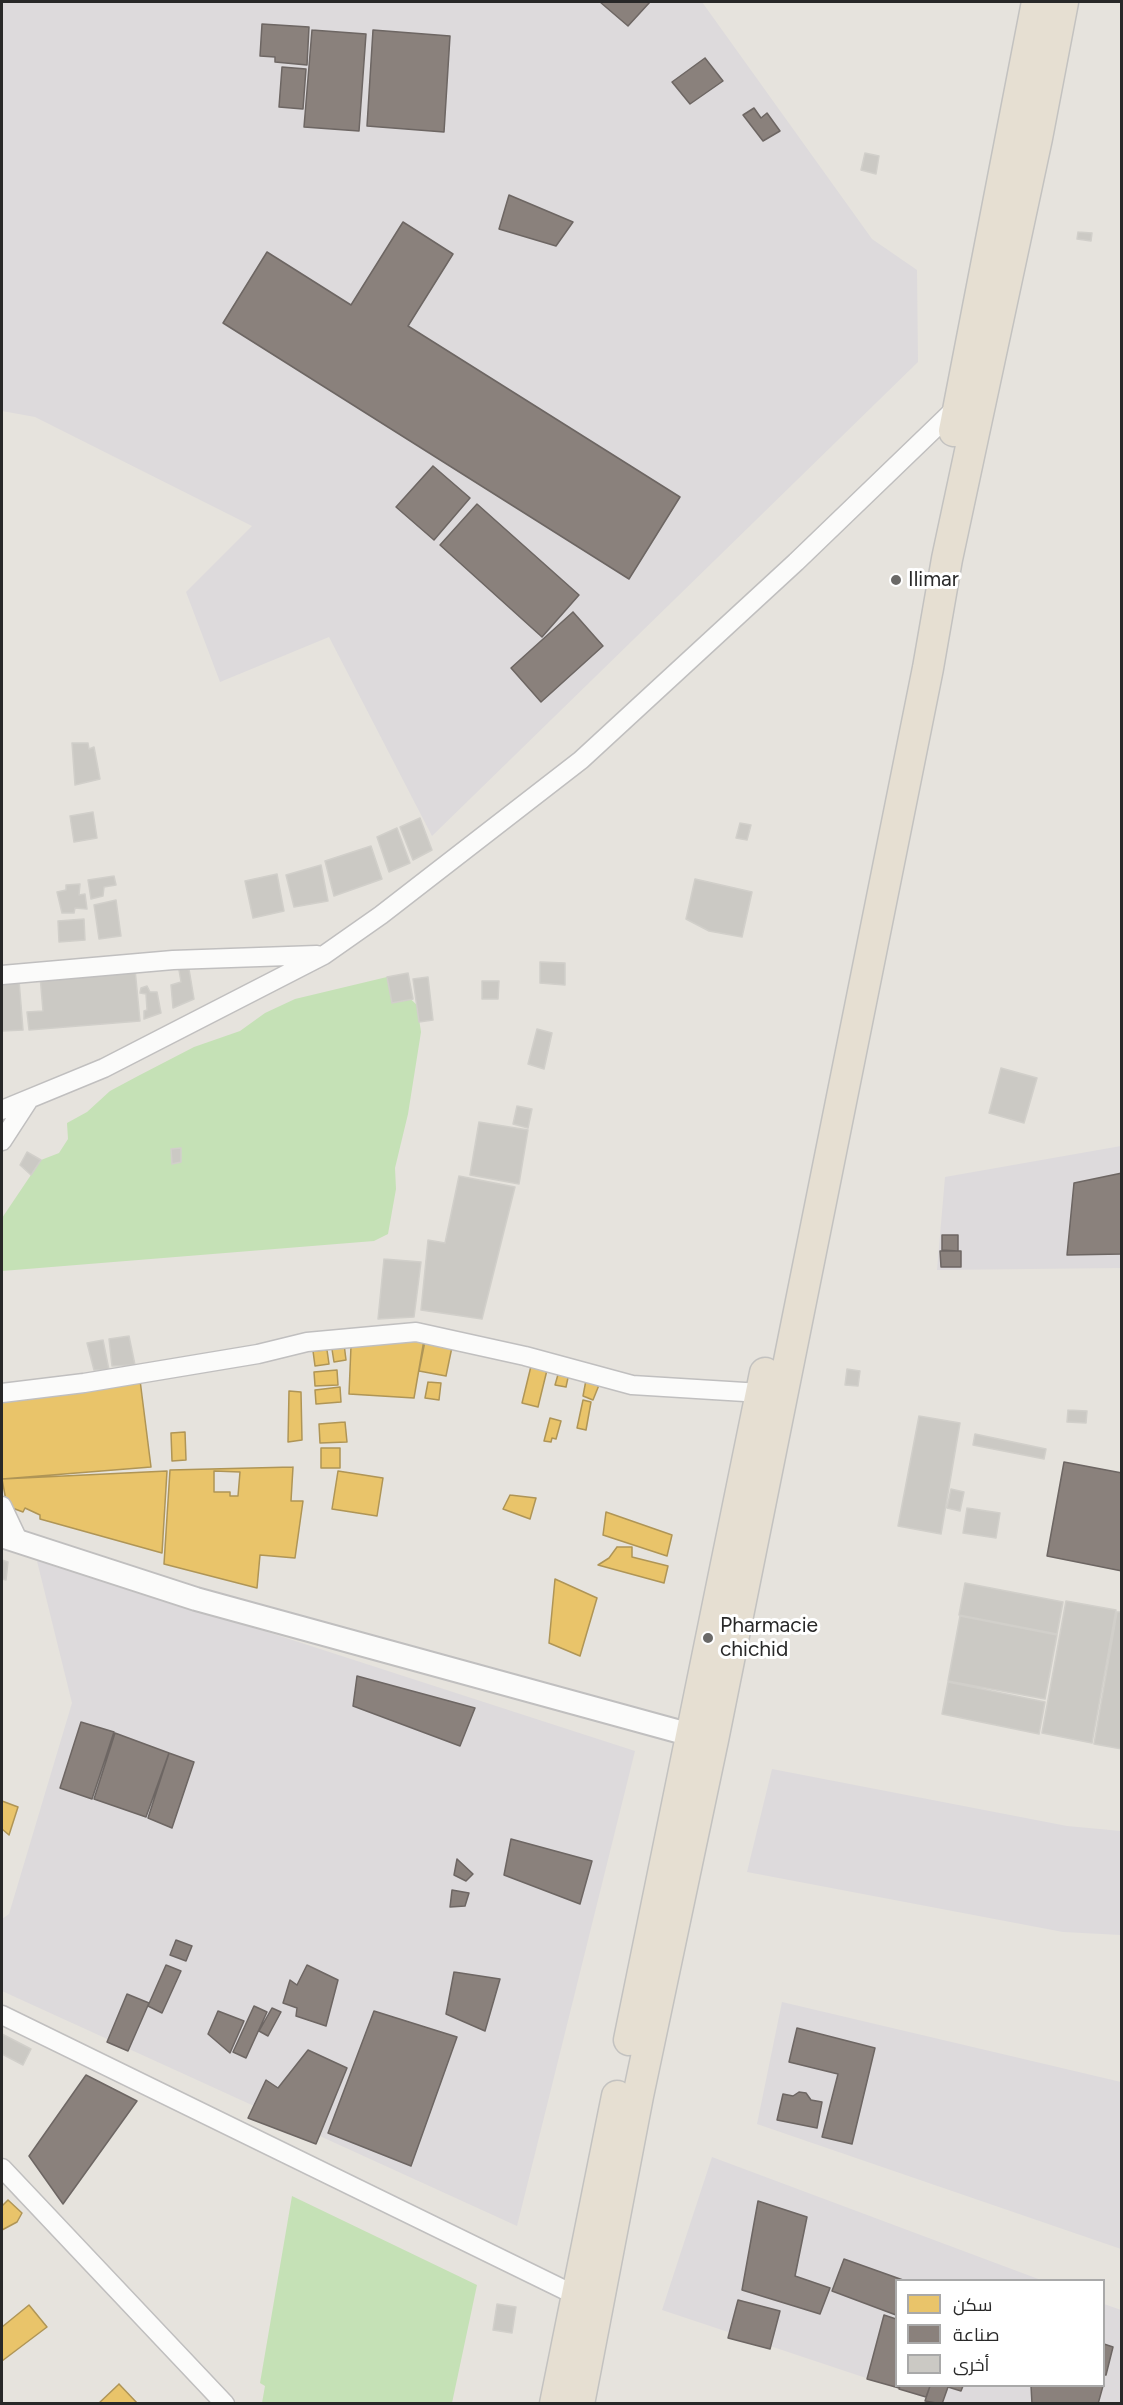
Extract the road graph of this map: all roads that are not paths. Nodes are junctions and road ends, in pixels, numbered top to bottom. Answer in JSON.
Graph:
{"nodes":[{"id":1,"x":1037,"y":2,"type":"edge"},
{"id":2,"x":1063,"y":2,"type":"edge"},
{"id":3,"x":959,"y":406,"type":"junction"},
{"id":4,"x":324,"y":955,"type":"junction"},
{"id":5,"x":2,"y":975,"type":"edge"},
{"id":6,"x":28,"y":1101,"type":"junction"},
{"id":7,"x":2,"y":1110,"type":"edge"},
{"id":8,"x":2,"y":1141,"type":"edge"},
{"id":9,"x":2,"y":1393,"type":"edge"},
{"id":10,"x":761,"y":1393,"type":"junction"},
{"id":11,"x":2,"y":1506,"type":"edge"},
{"id":12,"x":10,"y":1539,"type":"edge"},
{"id":13,"x":701,"y":1738,"type":"junction"},
{"id":14,"x":2,"y":2015,"type":"edge"},
{"id":15,"x":2,"y":2168,"type":"edge"},
{"id":16,"x":577,"y":2296,"type":"junction"},
{"id":17,"x":225,"y":2403,"type":"edge"},
{"id":18,"x":555,"y":2403,"type":"edge"},
{"id":19,"x":579,"y":2403,"type":"edge"}],
"edges":[{"from":1,"to":3,"type":"highway"},
{"from":2,"to":13,"type":"highway"},
{"from":3,"to":4,"type":"street"},
{"from":3,"to":10,"type":"highway"},
{"from":4,"to":5,"type":"street"},
{"from":4,"to":6,"type":"street"},
{"from":6,"to":7,"type":"street"},
{"from":6,"to":8,"type":"street"},
{"from":9,"to":10,"type":"street"},
{"from":10,"to":13,"type":"highway"},
{"from":11,"to":12,"type":"street"},
{"from":12,"to":13,"type":"street"},
{"from":13,"to":16,"type":"highway"},
{"from":13,"to":19,"type":"highway"},
{"from":14,"to":16,"type":"street"},
{"from":15,"to":17,"type":"street"},
{"from":16,"to":18,"type":"highway"}]}
